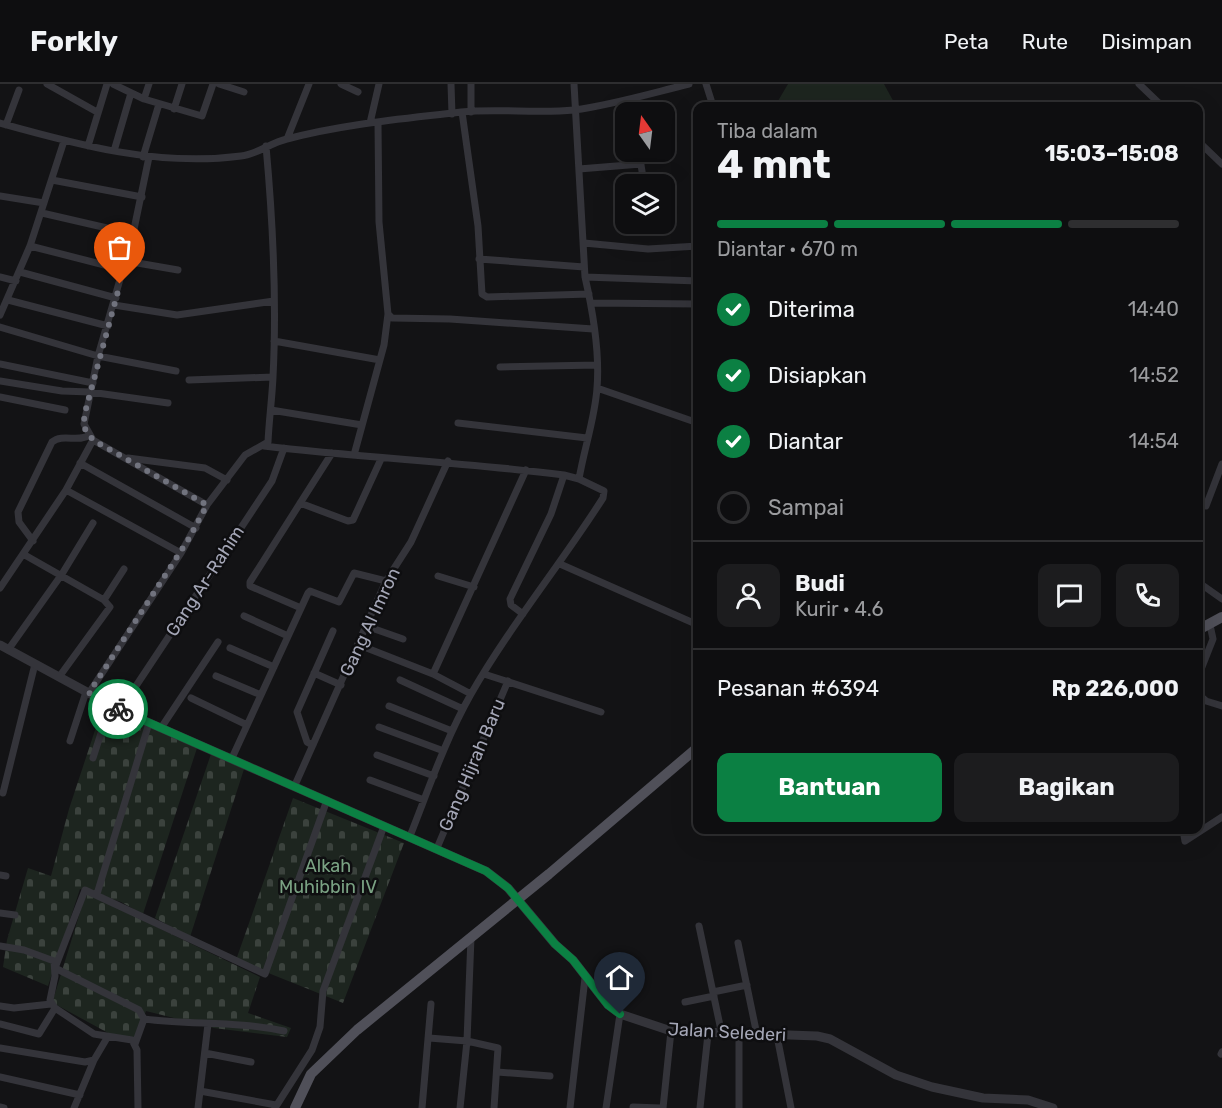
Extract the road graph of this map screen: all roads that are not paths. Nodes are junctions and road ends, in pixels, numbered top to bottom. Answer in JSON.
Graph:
{"nodes":[{"id":1,"x":47,"y":84,"type":"edge"},
{"id":2,"x":106,"y":84,"type":"edge"},
{"id":3,"x":149,"y":84,"type":"edge"},
{"id":4,"x":182,"y":84,"type":"edge"},
{"id":5,"x":213,"y":84,"type":"edge"},
{"id":6,"x":219,"y":84,"type":"edge"},
{"id":7,"x":309,"y":84,"type":"edge"},
{"id":8,"x":341,"y":84,"type":"edge"},
{"id":9,"x":379,"y":84,"type":"edge"},
{"id":10,"x":451,"y":84,"type":"edge"},
{"id":11,"x":471,"y":84,"type":"edge"},
{"id":12,"x":574,"y":84,"type":"edge"},
{"id":13,"x":689,"y":84,"type":"edge"},
{"id":14,"x":706,"y":84,"type":"edge"},
{"id":15,"x":1139,"y":84,"type":"edge"},
{"id":16,"x":117,"y":85,"type":"edge"},
{"id":17,"x":667,"y":86,"type":"edge"},
{"id":18,"x":19,"y":90,"type":"dead end"},
{"id":19,"x":244,"y":92,"type":"dead end"},
{"id":20,"x":358,"y":92,"type":"dead end"},
{"id":21,"x":131,"y":93,"type":"junction"},
{"id":22,"x":144,"y":99,"type":"junction"},
{"id":23,"x":712,"y":102,"type":"edge"},
{"id":24,"x":1158,"y":102,"type":"edge"},
{"id":25,"x":159,"y":104,"type":"junction"},
{"id":26,"x":174,"y":109,"type":"junction"},
{"id":27,"x":574,"y":110,"type":"junction"},
{"id":28,"x":97,"y":112,"type":"junction"},
{"id":29,"x":462,"y":112,"type":"junction"},
{"id":30,"x":471,"y":112,"type":"junction"},
{"id":31,"x":452,"y":114,"type":"junction"},
{"id":32,"x":374,"y":123,"type":"junction"},
{"id":33,"x":3,"y":124,"type":"edge"},
{"id":34,"x":286,"y":139,"type":"junction"},
{"id":35,"x":64,"y":141,"type":"junction"},
{"id":36,"x":88,"y":146,"type":"junction"},
{"id":37,"x":266,"y":146,"type":"junction"},
{"id":38,"x":1203,"y":146,"type":"edge"},
{"id":39,"x":114,"y":151,"type":"junction"},
{"id":40,"x":146,"y":157,"type":"junction"},
{"id":41,"x":641,"y":164,"type":"joint"},
{"id":42,"x":1222,"y":164,"type":"edge"},
{"id":43,"x":579,"y":169,"type":"junction"},
{"id":44,"x":642,"y":174,"type":"edge"},
{"id":45,"x":52,"y":180,"type":"junction"},
{"id":46,"x":0,"y":196,"type":"edge"},
{"id":47,"x":141,"y":197,"type":"junction"},
{"id":48,"x":44,"y":203,"type":"junction"},
{"id":49,"x":42,"y":213,"type":"junction"},
{"id":50,"x":133,"y":234,"type":"junction"},
{"id":51,"x":584,"y":243,"type":"junction"},
{"id":52,"x":30,"y":246,"type":"junction"},
{"id":53,"x":693,"y":246,"type":"edge"},
{"id":54,"x":479,"y":259,"type":"junction"},
{"id":55,"x":126,"y":261,"type":"junction"},
{"id":56,"x":584,"y":267,"type":"junction"},
{"id":57,"x":124,"y":270,"type":"junction"},
{"id":58,"x":178,"y":270,"type":"dead end"},
{"id":59,"x":20,"y":272,"type":"junction"},
{"id":60,"x":0,"y":277,"type":"edge"},
{"id":61,"x":585,"y":277,"type":"junction"},
{"id":62,"x":16,"y":281,"type":"junction"},
{"id":63,"x":693,"y":281,"type":"edge"},
{"id":64,"x":589,"y":294,"type":"junction"},
{"id":65,"x":8,"y":300,"type":"junction"},
{"id":66,"x":274,"y":301,"type":"junction"},
{"id":67,"x":115,"y":302,"type":"junction"},
{"id":68,"x":591,"y":303,"type":"junction"},
{"id":69,"x":693,"y":304,"type":"edge"},
{"id":70,"x":1,"y":311,"type":"edge"},
{"id":71,"x":388,"y":314,"type":"junction"},
{"id":72,"x":108,"y":326,"type":"junction"},
{"id":73,"x":0,"y":327,"type":"edge"},
{"id":74,"x":593,"y":329,"type":"junction"},
{"id":75,"x":274,"y":341,"type":"junction"},
{"id":76,"x":98,"y":356,"type":"junction"},
{"id":77,"x":380,"y":360,"type":"junction"},
{"id":78,"x":0,"y":364,"type":"edge"},
{"id":79,"x":597,"y":365,"type":"junction"},
{"id":80,"x":500,"y":367,"type":"dead end"},
{"id":81,"x":176,"y":371,"type":"dead end"},
{"id":82,"x":273,"y":377,"type":"junction"},
{"id":83,"x":189,"y":380,"type":"dead end"},
{"id":84,"x":0,"y":381,"type":"edge"},
{"id":85,"x":93,"y":382,"type":"junction"},
{"id":86,"x":597,"y":388,"type":"junction"},
{"id":87,"x":90,"y":392,"type":"junction"},
{"id":88,"x":0,"y":397,"type":"edge"},
{"id":89,"x":168,"y":403,"type":"dead end"},
{"id":90,"x":65,"y":410,"type":"dead end"},
{"id":91,"x":271,"y":410,"type":"junction"},
{"id":92,"x":693,"y":421,"type":"edge"},
{"id":93,"x":458,"y":423,"type":"dead end"},
{"id":94,"x":362,"y":425,"type":"junction"},
{"id":95,"x":92,"y":438,"type":"junction"},
{"id":96,"x":587,"y":438,"type":"junction"},
{"id":97,"x":264,"y":446,"type":"junction"},
{"id":98,"x":284,"y":448,"type":"junction"},
{"id":99,"x":332,"y":453,"type":"junction"},
{"id":100,"x":354,"y":455,"type":"junction"},
{"id":101,"x":124,"y":458,"type":"junction"},
{"id":102,"x":381,"y":459,"type":"junction"},
{"id":103,"x":448,"y":461,"type":"junction"},
{"id":104,"x":80,"y":463,"type":"junction"},
{"id":105,"x":1222,"y":464,"type":"edge"},
{"id":106,"x":526,"y":470,"type":"junction"},
{"id":107,"x":564,"y":475,"type":"junction"},
{"id":108,"x":579,"y":479,"type":"junction"},
{"id":109,"x":227,"y":480,"type":"junction"},
{"id":110,"x":66,"y":490,"type":"junction"},
{"id":111,"x":300,"y":503,"type":"junction"},
{"id":112,"x":207,"y":505,"type":"junction"},
{"id":113,"x":1206,"y":506,"type":"dead end"},
{"id":114,"x":93,"y":523,"type":"dead end"},
{"id":115,"x":196,"y":528,"type":"junction"},
{"id":116,"x":33,"y":541,"type":"junction"},
{"id":117,"x":180,"y":552,"type":"junction"},
{"id":118,"x":23,"y":554,"type":"junction"},
{"id":119,"x":560,"y":564,"type":"junction"},
{"id":120,"x":124,"y":569,"type":"dead end"},
{"id":121,"x":62,"y":574,"type":"junction"},
{"id":122,"x":438,"y":576,"type":"dead end"},
{"id":123,"x":386,"y":581,"type":"junction"},
{"id":124,"x":1203,"y":585,"type":"edge"},
{"id":125,"x":474,"y":587,"type":"junction"},
{"id":126,"x":0,"y":588,"type":"edge"},
{"id":127,"x":1222,"y":598,"type":"edge"},
{"id":128,"x":104,"y":600,"type":"junction"},
{"id":129,"x":301,"y":608,"type":"junction"},
{"id":130,"x":523,"y":615,"type":"junction"},
{"id":131,"x":244,"y":616,"type":"dead end"},
{"id":132,"x":1222,"y":617,"type":"edge"},
{"id":133,"x":693,"y":623,"type":"edge"},
{"id":134,"x":1210,"y":625,"type":"junction"},
{"id":135,"x":366,"y":626,"type":"junction"},
{"id":136,"x":1203,"y":628,"type":"edge"},
{"id":137,"x":333,"y":631,"type":"dead end"},
{"id":138,"x":288,"y":636,"type":"junction"},
{"id":139,"x":403,"y":639,"type":"dead end"},
{"id":140,"x":218,"y":642,"type":"dead end"},
{"id":141,"x":358,"y":645,"type":"junction"},
{"id":142,"x":4,"y":648,"type":"edge"},
{"id":143,"x":230,"y":648,"type":"dead end"},
{"id":144,"x":35,"y":664,"type":"junction"},
{"id":145,"x":1203,"y":664,"type":"edge"},
{"id":146,"x":274,"y":667,"type":"junction"},
{"id":147,"x":314,"y":674,"type":"junction"},
{"id":148,"x":433,"y":674,"type":"junction"},
{"id":149,"x":484,"y":674,"type":"junction"},
{"id":150,"x":216,"y":676,"type":"dead end"},
{"id":151,"x":59,"y":677,"type":"junction"},
{"id":152,"x":400,"y":680,"type":"dead end"},
{"id":153,"x":508,"y":681,"type":"junction"},
{"id":154,"x":340,"y":685,"type":"junction"},
{"id":155,"x":87,"y":693,"type":"junction"},
{"id":156,"x":471,"y":694,"type":"junction"},
{"id":157,"x":261,"y":695,"type":"junction"},
{"id":158,"x":191,"y":698,"type":"dead end"},
{"id":159,"x":1203,"y":698,"type":"edge"},
{"id":160,"x":110,"y":705,"type":"junction"},
{"id":161,"x":389,"y":706,"type":"dead end"},
{"id":162,"x":1222,"y":706,"type":"edge"},
{"id":163,"x":463,"y":709,"type":"junction"},
{"id":164,"x":120,"y":710,"type":"junction"},
{"id":165,"x":601,"y":712,"type":"dead end"},
{"id":166,"x":149,"y":723,"type":"junction"},
{"id":167,"x":247,"y":725,"type":"junction"},
{"id":168,"x":379,"y":727,"type":"dead end"},
{"id":169,"x":161,"y":728,"type":"junction"},
{"id":170,"x":452,"y":731,"type":"junction"},
{"id":171,"x":70,"y":741,"type":"dead end"},
{"id":172,"x":313,"y":745,"type":"junction"},
{"id":173,"x":441,"y":750,"type":"junction"},
{"id":174,"x":693,"y":751,"type":"edge"},
{"id":175,"x":377,"y":755,"type":"dead end"},
{"id":176,"x":93,"y":758,"type":"dead end"},
{"id":177,"x":232,"y":758,"type":"junction"},
{"id":178,"x":434,"y":776,"type":"junction"},
{"id":179,"x":370,"y":780,"type":"dead end"},
{"id":180,"x":295,"y":785,"type":"junction"},
{"id":181,"x":3,"y":793,"type":"dead end"},
{"id":182,"x":327,"y":800,"type":"junction"},
{"id":183,"x":424,"y":800,"type":"junction"},
{"id":184,"x":1222,"y":818,"type":"edge"},
{"id":185,"x":384,"y":826,"type":"junction"},
{"id":186,"x":1203,"y":830,"type":"edge"},
{"id":187,"x":1183,"y":834,"type":"edge"},
{"id":188,"x":1196,"y":834,"type":"edge"},
{"id":189,"x":410,"y":836,"type":"junction"},
{"id":190,"x":437,"y":848,"type":"junction"},
{"id":191,"x":97,"y":894,"type":"junction"},
{"id":192,"x":518,"y":899,"type":"junction"},
{"id":193,"x":0,"y":913,"type":"edge"},
{"id":194,"x":15,"y":915,"type":"dead end"},
{"id":195,"x":699,"y":926,"type":"dead end"},
{"id":196,"x":471,"y":937,"type":"junction"},
{"id":197,"x":738,"y":943,"type":"dead end"},
{"id":198,"x":0,"y":946,"type":"edge"},
{"id":199,"x":55,"y":968,"type":"junction"},
{"id":200,"x":585,"y":978,"type":"junction"},
{"id":201,"x":747,"y":985,"type":"junction"},
{"id":202,"x":713,"y":994,"type":"junction"},
{"id":203,"x":685,"y":1002,"type":"dead end"},
{"id":204,"x":431,"y":1004,"type":"dead end"},
{"id":205,"x":0,"y":1006,"type":"edge"},
{"id":206,"x":53,"y":1006,"type":"junction"},
{"id":207,"x":620,"y":1014,"type":"junction"},
{"id":208,"x":144,"y":1019,"type":"junction"},
{"id":209,"x":208,"y":1024,"type":"junction"},
{"id":210,"x":0,"y":1026,"type":"edge"},
{"id":211,"x":284,"y":1031,"type":"dead end"},
{"id":212,"x":671,"y":1031,"type":"junction"},
{"id":213,"x":708,"y":1034,"type":"junction"},
{"id":214,"x":722,"y":1035,"type":"junction"},
{"id":215,"x":739,"y":1035,"type":"junction"},
{"id":216,"x":757,"y":1035,"type":"junction"},
{"id":217,"x":777,"y":1036,"type":"junction"},
{"id":218,"x":107,"y":1038,"type":"junction"},
{"id":219,"x":429,"y":1038,"type":"junction"},
{"id":220,"x":467,"y":1041,"type":"junction"},
{"id":221,"x":135,"y":1044,"type":"junction"},
{"id":222,"x":0,"y":1048,"type":"edge"},
{"id":223,"x":205,"y":1053,"type":"junction"},
{"id":224,"x":94,"y":1060,"type":"junction"},
{"id":225,"x":251,"y":1062,"type":"dead end"},
{"id":226,"x":497,"y":1072,"type":"junction"},
{"id":227,"x":550,"y":1076,"type":"dead end"},
{"id":228,"x":0,"y":1077,"type":"edge"},
{"id":229,"x":200,"y":1091,"type":"junction"},
{"id":230,"x":80,"y":1095,"type":"junction"},
{"id":231,"x":276,"y":1107,"type":"edge"},
{"id":232,"x":633,"y":1107,"type":"edge"},
{"id":233,"x":74,"y":1108,"type":"edge"},
{"id":234,"x":138,"y":1108,"type":"edge"},
{"id":235,"x":198,"y":1108,"type":"edge"},
{"id":236,"x":295,"y":1108,"type":"edge"},
{"id":237,"x":422,"y":1108,"type":"edge"},
{"id":238,"x":460,"y":1108,"type":"edge"},
{"id":239,"x":494,"y":1108,"type":"edge"},
{"id":240,"x":570,"y":1108,"type":"edge"},
{"id":241,"x":606,"y":1108,"type":"edge"},
{"id":242,"x":662,"y":1108,"type":"edge"},
{"id":243,"x":700,"y":1108,"type":"edge"},
{"id":244,"x":739,"y":1108,"type":"edge"},
{"id":245,"x":791,"y":1108,"type":"edge"},
{"id":246,"x":1053,"y":1108,"type":"edge"}],
"edges":[{"from":1,"to":28,"type":"street"},
{"from":2,"to":28,"type":"street"},
{"from":3,"to":22,"type":"street"},
{"from":4,"to":26,"type":"street"},
{"from":5,"to":26,"type":"street"},
{"from":6,"to":19,"type":"street"},
{"from":7,"to":34,"type":"street"},
{"from":8,"to":20,"type":"street"},
{"from":9,"to":32,"type":"street"},
{"from":10,"to":31,"type":"street"},
{"from":11,"to":30,"type":"street"},
{"from":12,"to":27,"type":"street"},
{"from":13,"to":17,"type":"street"},
{"from":14,"to":23,"type":"street"},
{"from":15,"to":24,"type":"street"},
{"from":16,"to":21,"type":"street"},
{"from":17,"to":27,"type":"street"},
{"from":18,"to":33,"type":"street"},
{"from":21,"to":22,"type":"street"},
{"from":21,"to":39,"type":"street"},
{"from":22,"to":25,"type":"street"},
{"from":25,"to":26,"type":"street"},
{"from":25,"to":40,"type":"street"},
{"from":27,"to":30,"type":"street"},
{"from":27,"to":43,"type":"street"},
{"from":28,"to":36,"type":"street"},
{"from":29,"to":30,"type":"street"},
{"from":29,"to":31,"type":"street"},
{"from":29,"to":54,"type":"street"},
{"from":31,"to":32,"type":"street"},
{"from":32,"to":34,"type":"street"},
{"from":32,"to":71,"type":"street"},
{"from":33,"to":35,"type":"street"},
{"from":34,"to":37,"type":"street"},
{"from":35,"to":36,"type":"street"},
{"from":35,"to":45,"type":"street"},
{"from":36,"to":39,"type":"street"},
{"from":37,"to":40,"type":"street"},
{"from":37,"to":66,"type":"street"},
{"from":38,"to":42,"type":"street"},
{"from":39,"to":40,"type":"street"},
{"from":40,"to":47,"type":"street"},
{"from":41,"to":43,"type":"street"},
{"from":41,"to":44,"type":"street"},
{"from":43,"to":51,"type":"street"},
{"from":45,"to":47,"type":"street"},
{"from":45,"to":48,"type":"street"},
{"from":46,"to":48,"type":"street"},
{"from":47,"to":50,"type":"street"},
{"from":48,"to":49,"type":"street"},
{"from":49,"to":50,"type":"street"},
{"from":49,"to":52,"type":"street"},
{"from":50,"to":55,"type":"street"},
{"from":51,"to":53,"type":"street"},
{"from":51,"to":56,"type":"street"},
{"from":52,"to":57,"type":"street"},
{"from":52,"to":59,"type":"street"},
{"from":54,"to":56,"type":"street"},
{"from":54,"to":64,"type":"street"},
{"from":55,"to":57,"type":"street"},
{"from":55,"to":58,"type":"street"},
{"from":56,"to":61,"type":"street"},
{"from":57,"to":67,"type":"street"},
{"from":59,"to":62,"type":"street"},
{"from":59,"to":67,"type":"street"},
{"from":60,"to":62,"type":"street"},
{"from":61,"to":63,"type":"street"},
{"from":61,"to":64,"type":"street"},
{"from":62,"to":65,"type":"street"},
{"from":64,"to":68,"type":"street"},
{"from":65,"to":70,"type":"street"},
{"from":65,"to":72,"type":"street"},
{"from":66,"to":67,"type":"street"},
{"from":66,"to":75,"type":"street"},
{"from":67,"to":72,"type":"street"},
{"from":68,"to":69,"type":"street"},
{"from":68,"to":74,"type":"street"},
{"from":71,"to":74,"type":"street"},
{"from":71,"to":77,"type":"street"},
{"from":72,"to":76,"type":"street"},
{"from":73,"to":76,"type":"street"},
{"from":74,"to":79,"type":"street"},
{"from":75,"to":77,"type":"street"},
{"from":75,"to":82,"type":"street"},
{"from":76,"to":81,"type":"street"},
{"from":76,"to":85,"type":"street"},
{"from":77,"to":94,"type":"street"},
{"from":78,"to":85,"type":"street"},
{"from":79,"to":80,"type":"street"},
{"from":79,"to":86,"type":"street"},
{"from":82,"to":83,"type":"street"},
{"from":82,"to":91,"type":"street"},
{"from":84,"to":87,"type":"street"},
{"from":85,"to":87,"type":"street"},
{"from":86,"to":92,"type":"street"},
{"from":86,"to":96,"type":"street"},
{"from":87,"to":89,"type":"street"},
{"from":87,"to":95,"type":"street"},
{"from":88,"to":90,"type":"street"},
{"from":91,"to":94,"type":"street"},
{"from":91,"to":97,"type":"street"},
{"from":93,"to":96,"type":"street"},
{"from":94,"to":100,"type":"street"},
{"from":95,"to":101,"type":"street"},
{"from":95,"to":104,"type":"street"},
{"from":95,"to":116,"type":"street"},
{"from":96,"to":108,"type":"street"},
{"from":97,"to":98,"type":"street"},
{"from":97,"to":109,"type":"street"},
{"from":98,"to":99,"type":"street"},
{"from":98,"to":164,"type":"street","name":"Gang Ar-Rahim"},
{"from":99,"to":100,"type":"street"},
{"from":99,"to":111,"type":"street"},
{"from":100,"to":102,"type":"street"},
{"from":101,"to":109,"type":"street"},
{"from":101,"to":112,"type":"street"},
{"from":102,"to":103,"type":"street"},
{"from":102,"to":111,"type":"street"},
{"from":103,"to":106,"type":"street"},
{"from":103,"to":123,"type":"street","name":"Gang Al Imron"},
{"from":104,"to":110,"type":"street"},
{"from":104,"to":115,"type":"street"},
{"from":105,"to":113,"type":"street"},
{"from":106,"to":107,"type":"street"},
{"from":106,"to":125,"type":"street"},
{"from":107,"to":108,"type":"street"},
{"from":107,"to":130,"type":"street"},
{"from":108,"to":119,"type":"street"},
{"from":109,"to":112,"type":"street"},
{"from":110,"to":116,"type":"street"},
{"from":110,"to":117,"type":"street"},
{"from":111,"to":129,"type":"street"},
{"from":112,"to":115,"type":"street"},
{"from":114,"to":121,"type":"street"},
{"from":115,"to":117,"type":"street"},
{"from":116,"to":118,"type":"street"},
{"from":117,"to":155,"type":"street"},
{"from":118,"to":121,"type":"street"},
{"from":118,"to":126,"type":"street"},
{"from":119,"to":130,"type":"street"},
{"from":119,"to":133,"type":"street"},
{"from":120,"to":128,"type":"street"},
{"from":121,"to":128,"type":"street"},
{"from":121,"to":142,"type":"street"},
{"from":122,"to":125,"type":"street"},
{"from":123,"to":129,"type":"street"},
{"from":123,"to":135,"type":"street","name":"Gang Al Imron"},
{"from":124,"to":127,"type":"street"},
{"from":125,"to":148,"type":"street"},
{"from":128,"to":151,"type":"street"},
{"from":129,"to":138,"type":"street"},
{"from":130,"to":149,"type":"street"},
{"from":131,"to":138,"type":"street"},
{"from":132,"to":134,"type":"main road"},
{"from":134,"to":136,"type":"main road"},
{"from":134,"to":145,"type":"street"},
{"from":135,"to":139,"type":"street"},
{"from":135,"to":141,"type":"street","name":"Gang Al Imron"},
{"from":137,"to":147,"type":"street"},
{"from":138,"to":146,"type":"street"},
{"from":140,"to":169,"type":"street"},
{"from":141,"to":148,"type":"street"},
{"from":141,"to":154,"type":"street","name":"Gang Al Imron"},
{"from":142,"to":144,"type":"street","name":"Jalan Selederi"},
{"from":143,"to":146,"type":"street"},
{"from":144,"to":151,"type":"street","name":"Jalan Selederi"},
{"from":144,"to":181,"type":"street"},
{"from":146,"to":157,"type":"street"},
{"from":147,"to":154,"type":"street"},
{"from":147,"to":172,"type":"street"},
{"from":148,"to":156,"type":"street"},
{"from":149,"to":153,"type":"street"},
{"from":149,"to":156,"type":"street"},
{"from":150,"to":157,"type":"street"},
{"from":151,"to":155,"type":"street","name":"Jalan Selederi"},
{"from":152,"to":163,"type":"street"},
{"from":153,"to":165,"type":"street"},
{"from":153,"to":190,"type":"street","name":"Gang Hijrah Baru"},
{"from":154,"to":172,"type":"street","name":"Gang Al Imron"},
{"from":155,"to":160,"type":"street","name":"Jalan Selederi"},
{"from":155,"to":171,"type":"street"},
{"from":156,"to":163,"type":"street"},
{"from":157,"to":167,"type":"street"},
{"from":158,"to":167,"type":"street"},
{"from":159,"to":162,"type":"street"},
{"from":160,"to":164,"type":"street","name":"Jalan Selederi"},
{"from":160,"to":176,"type":"street"},
{"from":161,"to":170,"type":"street"},
{"from":163,"to":170,"type":"street"},
{"from":164,"to":166,"type":"street","name":"Jalan Selederi"},
{"from":166,"to":169,"type":"street","name":"Jalan Selederi"},
{"from":166,"to":191,"type":"street"},
{"from":167,"to":177,"type":"street"},
{"from":168,"to":173,"type":"street"},
{"from":169,"to":177,"type":"street","name":"Jalan Selederi"},
{"from":170,"to":173,"type":"street"},
{"from":172,"to":180,"type":"street","name":"Gang Al Imron"},
{"from":173,"to":178,"type":"street"},
{"from":174,"to":192,"type":"main road"},
{"from":175,"to":178,"type":"street"},
{"from":177,"to":180,"type":"street","name":"Jalan Selederi"},
{"from":178,"to":183,"type":"street"},
{"from":179,"to":183,"type":"street"},
{"from":180,"to":182,"type":"street","name":"Jalan Selederi"},
{"from":182,"to":185,"type":"street","name":"Jalan Selederi"},
{"from":182,"to":191,"type":"street"},
{"from":183,"to":189,"type":"street"},
{"from":184,"to":186,"type":"street"},
{"from":185,"to":189,"type":"street","name":"Jalan Selederi"},
{"from":185,"to":231,"type":"street"},
{"from":187,"to":188,"type":"street"},
{"from":189,"to":190,"type":"street","name":"Jalan Selederi"},
{"from":190,"to":192,"type":"street","name":"Jalan Selederi"},
{"from":191,"to":199,"type":"street"},
{"from":192,"to":196,"type":"main road"},
{"from":192,"to":200,"type":"street","name":"Jalan Selederi"},
{"from":193,"to":194,"type":"street"},
{"from":195,"to":202,"type":"street"},
{"from":196,"to":220,"type":"street"},
{"from":196,"to":236,"type":"main road"},
{"from":197,"to":201,"type":"street"},
{"from":198,"to":199,"type":"street"},
{"from":199,"to":206,"type":"street"},
{"from":199,"to":208,"type":"street"},
{"from":200,"to":207,"type":"street","name":"Jalan Selederi"},
{"from":200,"to":240,"type":"street"},
{"from":201,"to":202,"type":"street"},
{"from":201,"to":216,"type":"street"},
{"from":202,"to":203,"type":"street"},
{"from":202,"to":214,"type":"street"},
{"from":204,"to":219,"type":"street"},
{"from":205,"to":206,"type":"street"},
{"from":206,"to":210,"type":"street"},
{"from":206,"to":218,"type":"street"},
{"from":207,"to":212,"type":"street","name":"Jalan Selederi"},
{"from":207,"to":241,"type":"street"},
{"from":208,"to":209,"type":"street"},
{"from":208,"to":221,"type":"street"},
{"from":209,"to":211,"type":"street"},
{"from":209,"to":223,"type":"street"},
{"from":212,"to":213,"type":"street","name":"Jalan Selederi"},
{"from":212,"to":242,"type":"street"},
{"from":213,"to":214,"type":"street","name":"Jalan Selederi"},
{"from":213,"to":243,"type":"street"},
{"from":214,"to":215,"type":"street","name":"Jalan Selederi"},
{"from":215,"to":216,"type":"street","name":"Jalan Selederi"},
{"from":215,"to":244,"type":"street"},
{"from":216,"to":217,"type":"street","name":"Jalan Selederi"},
{"from":217,"to":245,"type":"street"},
{"from":217,"to":246,"type":"street","name":"Jalan Selederi"},
{"from":218,"to":221,"type":"street"},
{"from":218,"to":224,"type":"street"},
{"from":219,"to":220,"type":"street"},
{"from":219,"to":237,"type":"street"},
{"from":220,"to":226,"type":"street"},
{"from":220,"to":238,"type":"street"},
{"from":221,"to":234,"type":"street"},
{"from":222,"to":224,"type":"street"},
{"from":223,"to":225,"type":"street"},
{"from":223,"to":229,"type":"street"},
{"from":224,"to":230,"type":"street"},
{"from":226,"to":227,"type":"street"},
{"from":226,"to":239,"type":"street"},
{"from":228,"to":230,"type":"street"},
{"from":229,"to":231,"type":"street"},
{"from":229,"to":235,"type":"street"},
{"from":230,"to":233,"type":"street"},
{"from":232,"to":242,"type":"street"}]}
